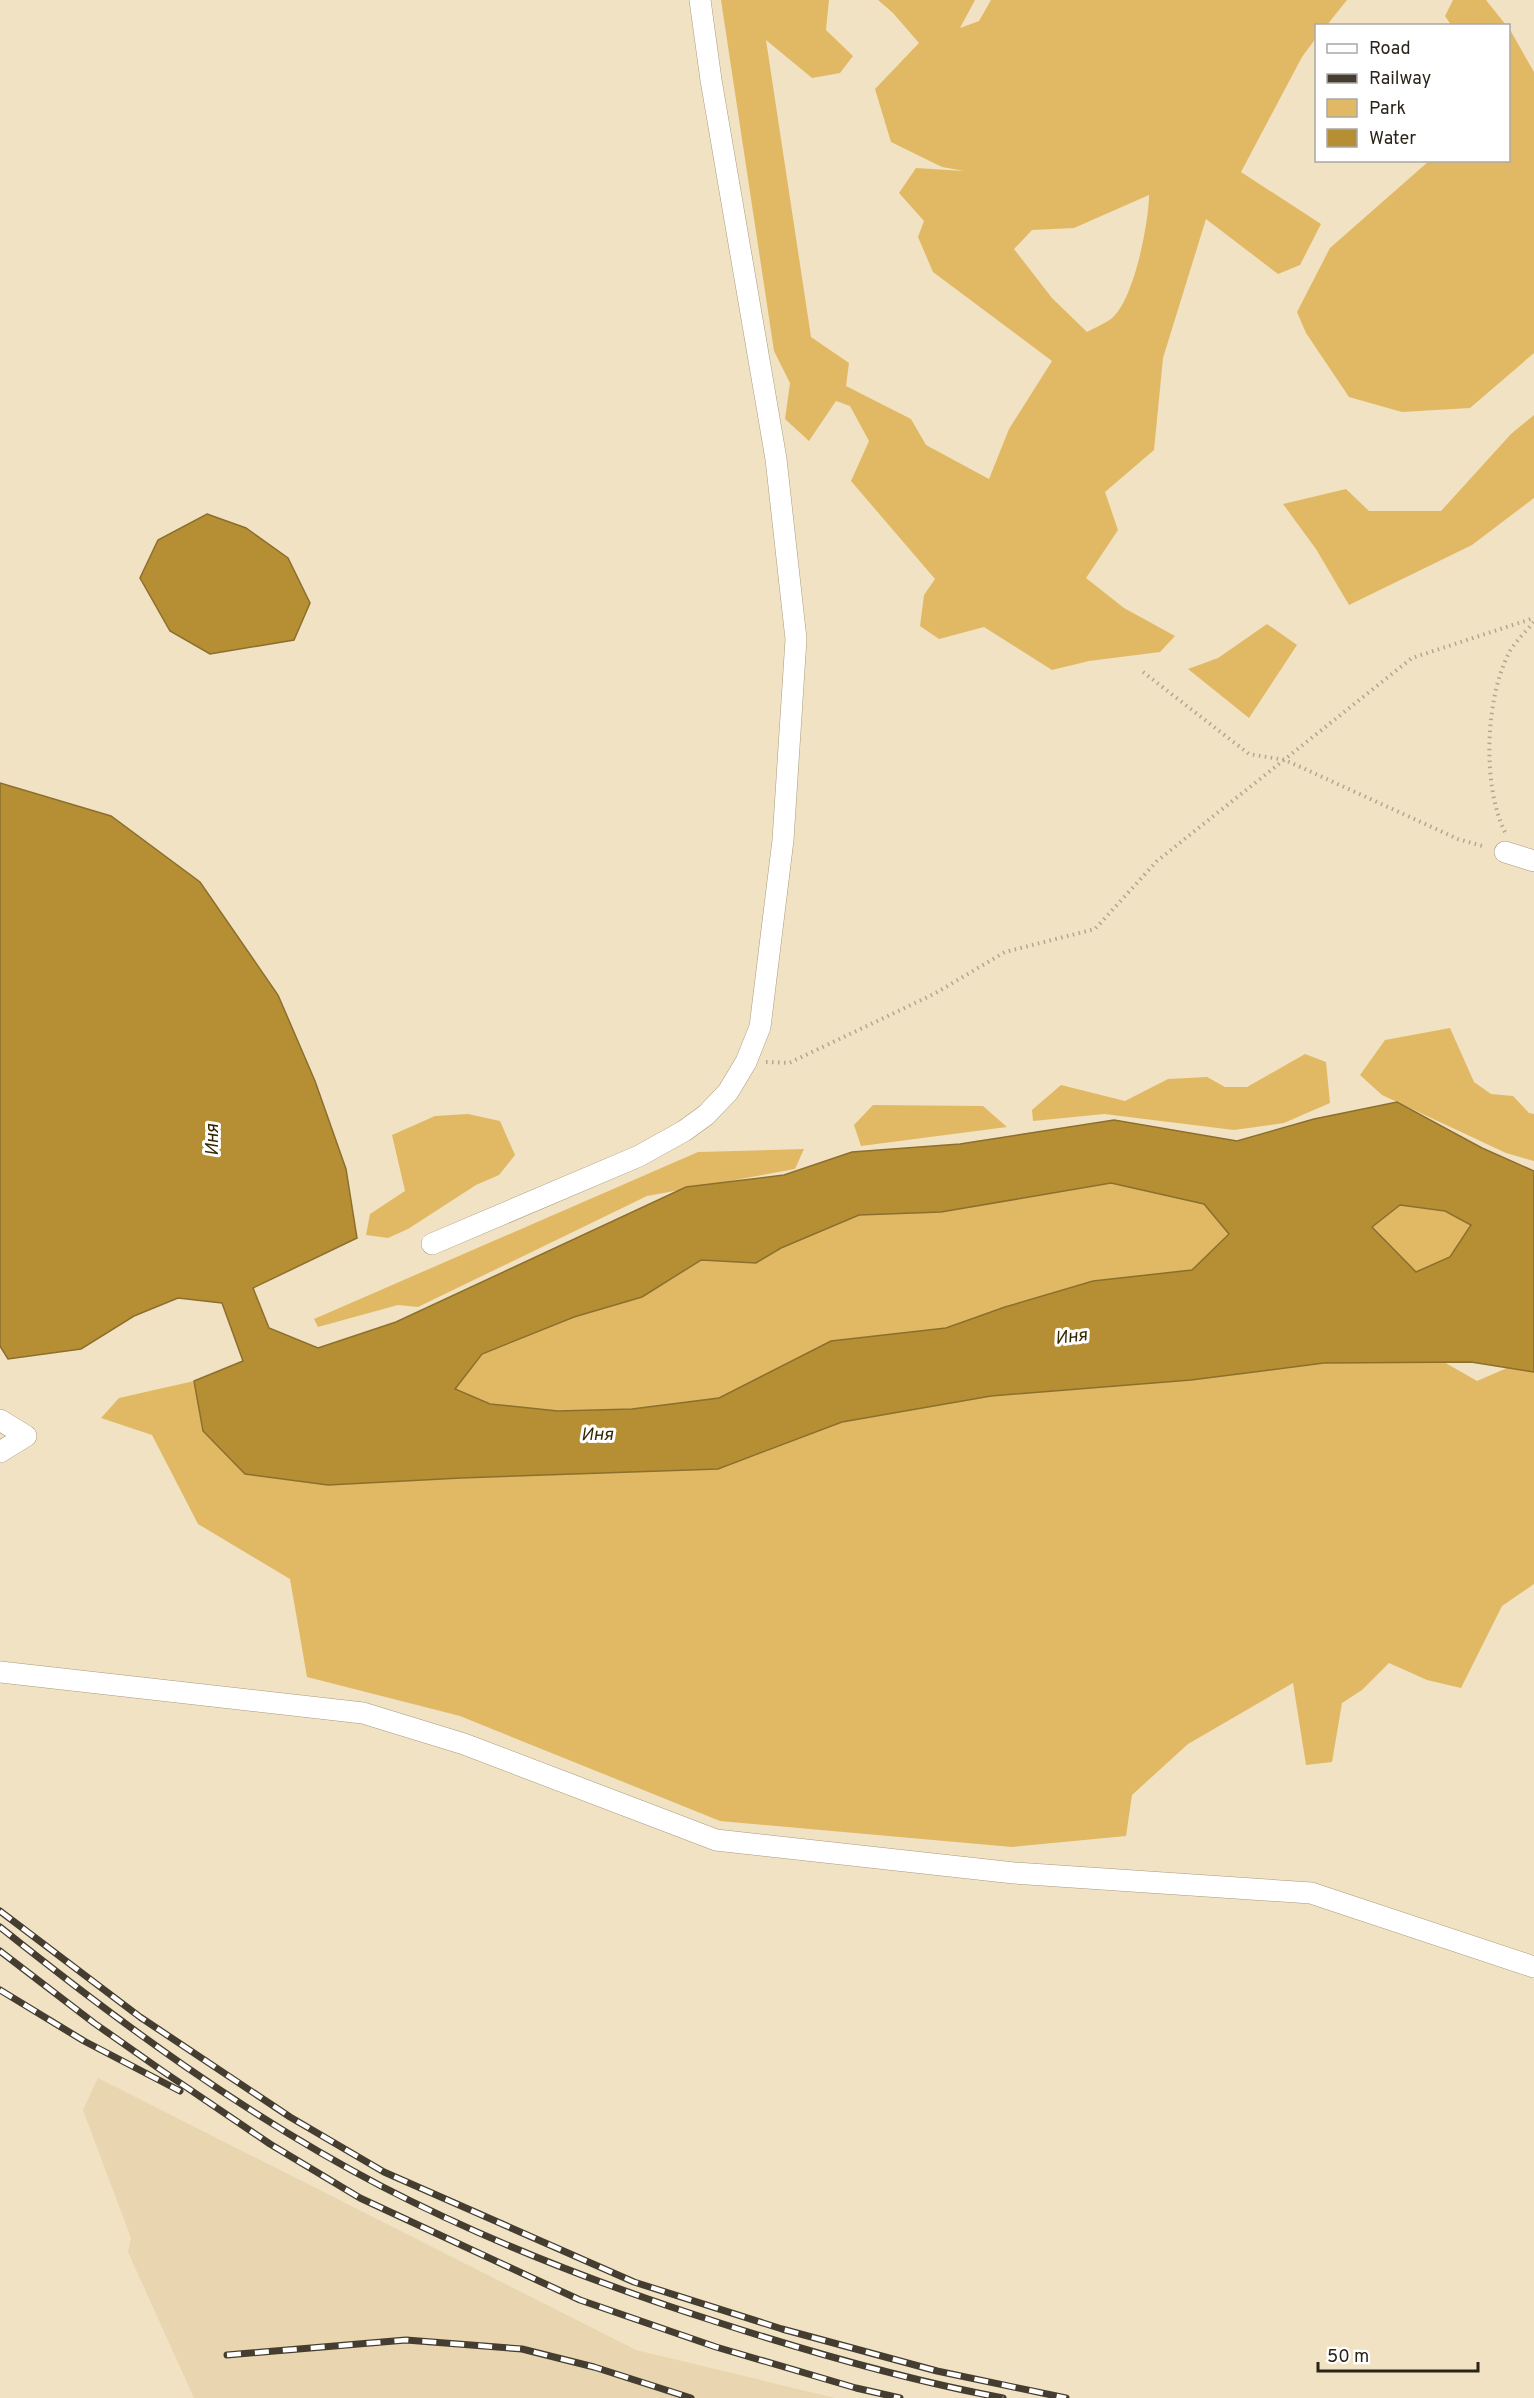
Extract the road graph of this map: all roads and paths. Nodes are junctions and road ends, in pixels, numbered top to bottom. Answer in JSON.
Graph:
{"nodes":[{"id":1,"x":700,"y":0,"type":"edge"},
{"id":2,"x":1534,"y":620,"type":"edge"},
{"id":3,"x":1143,"y":672,"type":"dead end"},
{"id":4,"x":1285,"y":760,"type":"junction"},
{"id":5,"x":1519,"y":857,"type":"edge"},
{"id":6,"x":746,"y":1062,"type":"junction"},
{"id":7,"x":432,"y":1244,"type":"dead end"},
{"id":8,"x":0,"y":1420,"type":"edge"},
{"id":9,"x":0,"y":1452,"type":"edge"},
{"id":10,"x":0,"y":1672,"type":"edge"},
{"id":11,"x":1534,"y":1967,"type":"edge"}],
"edges":[{"from":1,"to":6,"type":"street"},
{"from":2,"to":4,"type":"path"},
{"from":2,"to":5,"type":"path"},
{"from":3,"to":4,"type":"path"},
{"from":4,"to":5,"type":"path"},
{"from":4,"to":6,"type":"path"},
{"from":6,"to":7,"type":"street"},
{"from":8,"to":9,"type":"street"},
{"from":10,"to":11,"type":"street"}]}
